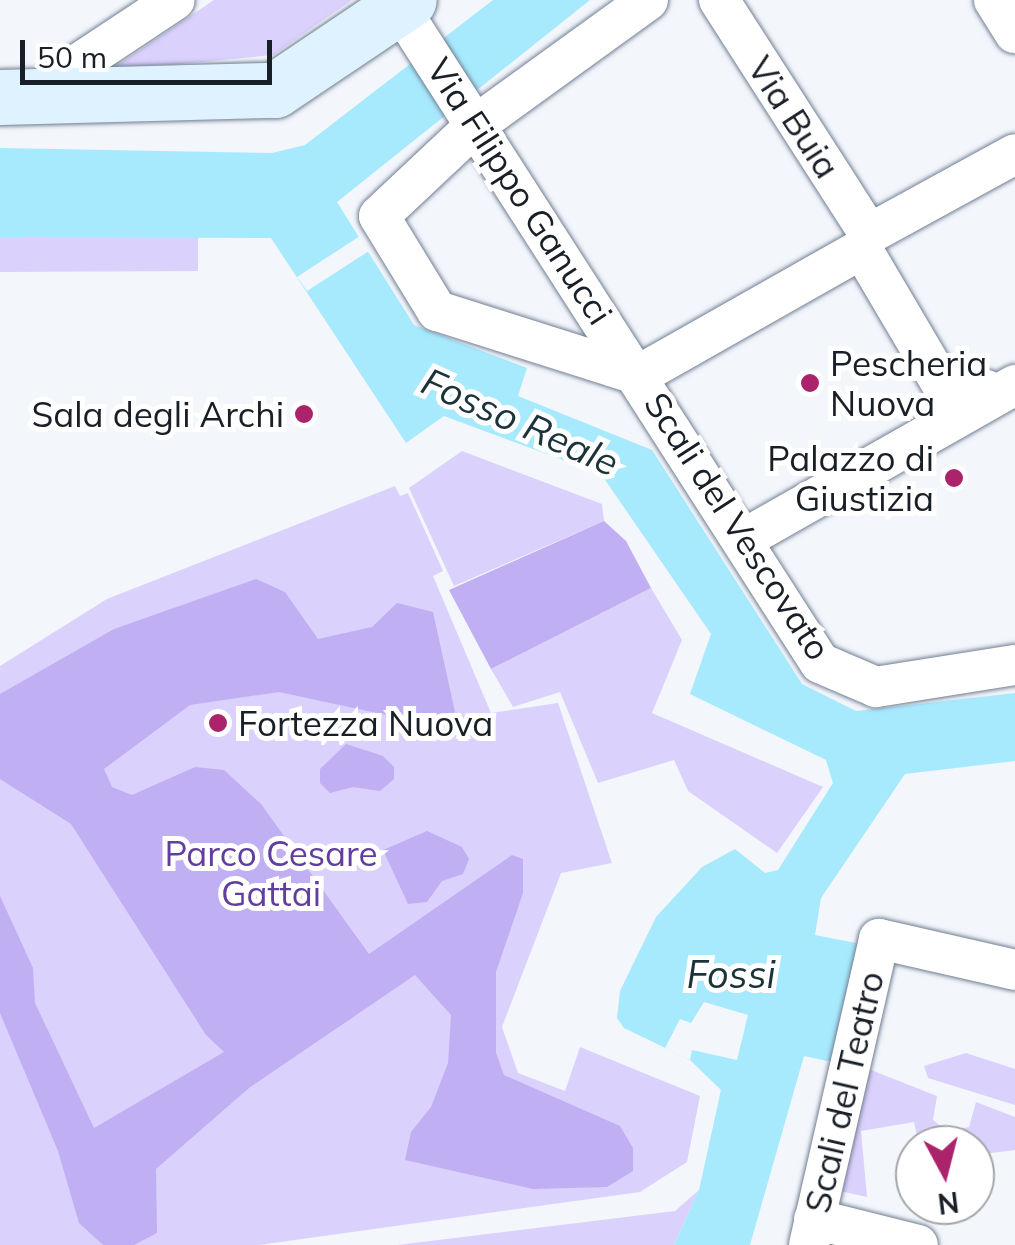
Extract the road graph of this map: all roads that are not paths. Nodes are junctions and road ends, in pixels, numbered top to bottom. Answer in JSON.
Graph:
{"nodes":[{"id":1,"x":175,"y":0,"type":"edge"},
{"id":2,"x":648,"y":0,"type":"edge"},
{"id":3,"x":719,"y":0,"type":"edge"},
{"id":4,"x":994,"y":0,"type":"edge"},
{"id":5,"x":410,"y":16,"type":"edge"},
{"id":6,"x":1015,"y":33,"type":"edge"},
{"id":7,"x":0,"y":97,"type":"edge"},
{"id":8,"x":56,"y":98,"type":"junction"},
{"id":9,"x":471,"y":114,"type":"junction"},
{"id":10,"x":1015,"y":154,"type":"edge"},
{"id":11,"x":866,"y":242,"type":"junction"},
{"id":12,"x":640,"y":375,"type":"junction"},
{"id":13,"x":1003,"y":392,"type":"edge"},
{"id":14,"x":742,"y":540,"type":"junction"},
{"id":15,"x":1015,"y":665,"type":"edge"},
{"id":16,"x":1015,"y":970,"type":"edge"},
{"id":17,"x":811,"y":1232,"type":"edge"},
{"id":18,"x":918,"y":1245,"type":"edge"}],
"edges":[{"from":1,"to":8,"type":"street"},
{"from":2,"to":9,"type":"street"},
{"from":3,"to":11,"type":"street","name":"Via Buia"},
{"from":4,"to":6,"type":"street"},
{"from":5,"to":8,"type":"street"},
{"from":5,"to":9,"type":"street","name":"Via Filippo Ganucci"},
{"from":7,"to":8,"type":"street"},
{"from":9,"to":12,"type":"street","name":"Via Filippo Ganucci"},
{"from":9,"to":12,"type":"street"},
{"from":10,"to":11,"type":"street"},
{"from":11,"to":12,"type":"street"},
{"from":11,"to":13,"type":"street","name":"Via Buia"},
{"from":12,"to":14,"type":"street","name":"Scali del Vescovato"},
{"from":13,"to":14,"type":"street"},
{"from":14,"to":15,"type":"street","name":"Scali del Vescovato"},
{"from":16,"to":17,"type":"street","name":"Scali del Teatro"},
{"from":17,"to":18,"type":"street"}]}
